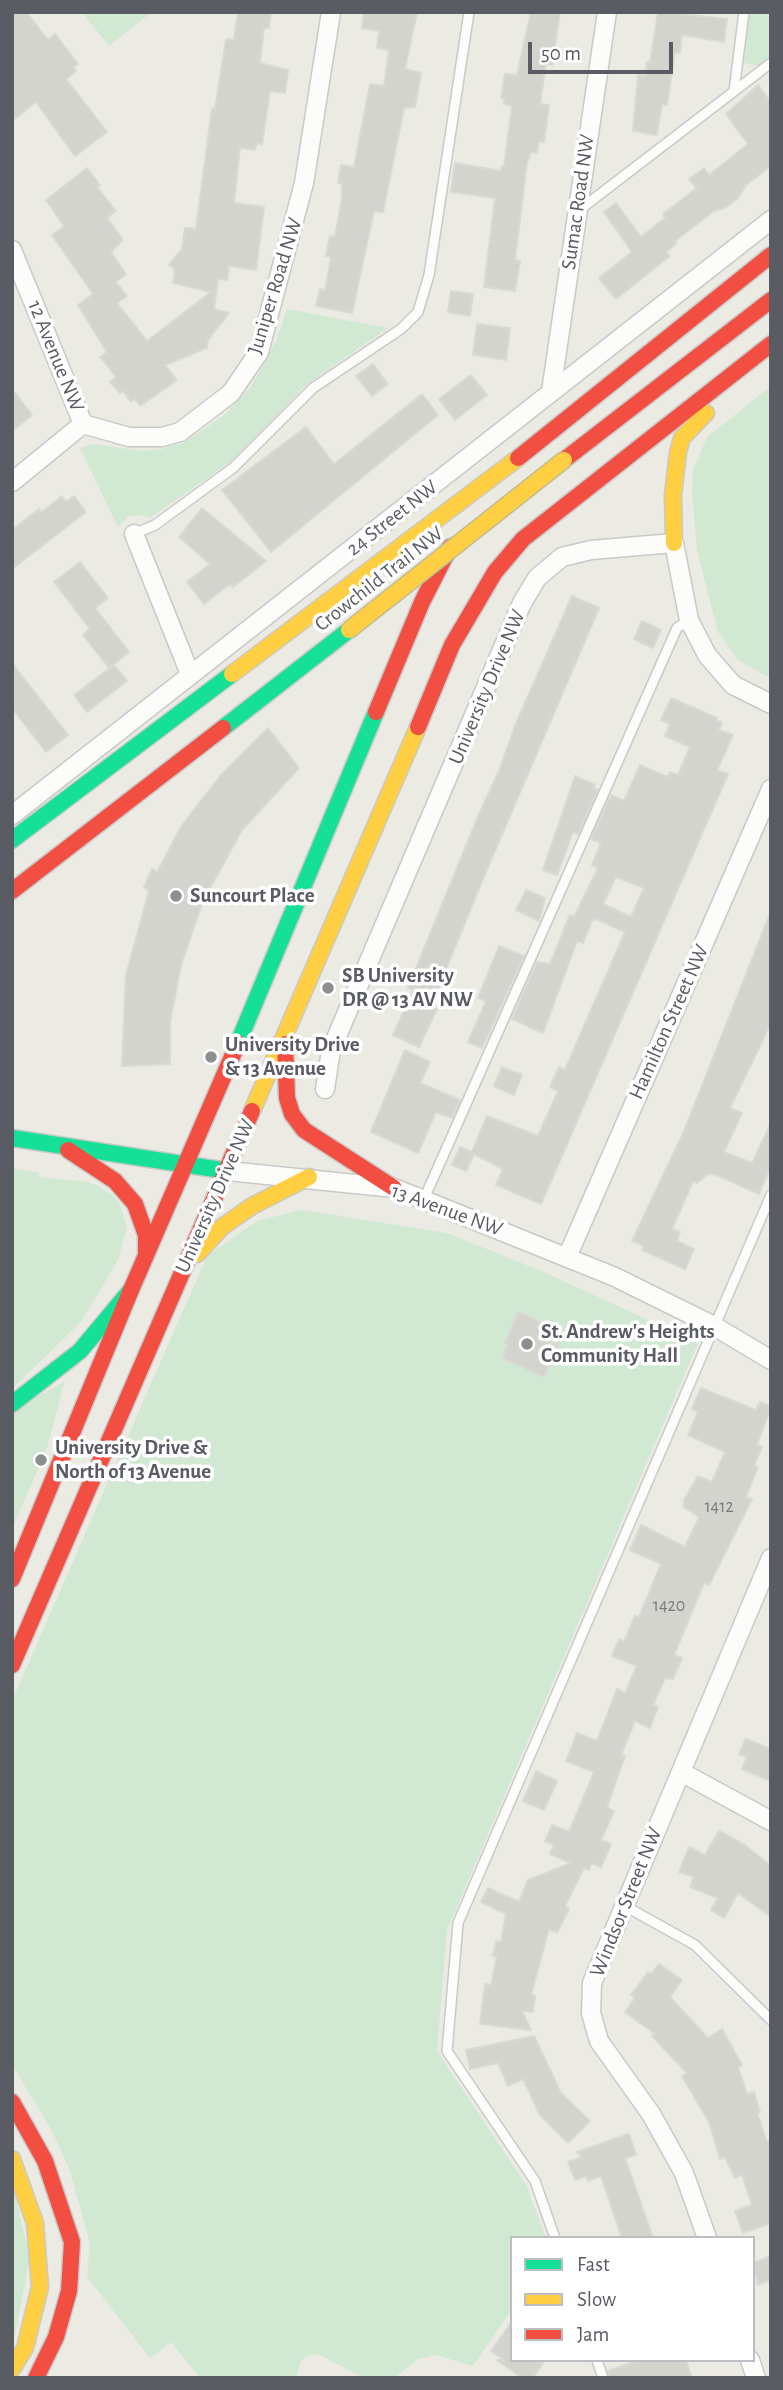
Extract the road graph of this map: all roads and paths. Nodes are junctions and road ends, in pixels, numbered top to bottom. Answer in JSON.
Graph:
{"nodes":[{"id":1,"x":331,"y":12,"type":"edge"},
{"id":2,"x":469,"y":12,"type":"edge"},
{"id":3,"x":607,"y":12,"type":"edge"},
{"id":4,"x":744,"y":12,"type":"edge"},
{"id":5,"x":771,"y":63,"type":"edge"},
{"id":6,"x":734,"y":91,"type":"junction"},
{"id":7,"x":576,"y":213,"type":"junction"},
{"id":8,"x":771,"y":220,"type":"edge"},
{"id":9,"x":12,"y":250,"type":"edge"},
{"id":10,"x":771,"y":255,"type":"edge"},
{"id":11,"x":771,"y":300,"type":"edge"},
{"id":12,"x":771,"y":344,"type":"edge"},
{"id":13,"x":771,"y":357,"type":"edge"},
{"id":14,"x":551,"y":392,"type":"junction"},
{"id":15,"x":83,"y":424,"type":"junction"},
{"id":16,"x":491,"y":479,"type":"junction"},
{"id":17,"x":12,"y":482,"type":"edge"},
{"id":18,"x":134,"y":534,"type":"joint"},
{"id":19,"x":674,"y":543,"type":"junction"},
{"id":20,"x":689,"y":620,"type":"junction"},
{"id":21,"x":190,"y":674,"type":"junction"},
{"id":22,"x":771,"y":704,"type":"edge"},
{"id":23,"x":771,"y":789,"type":"edge"},
{"id":24,"x":15,"y":807,"type":"edge"},
{"id":25,"x":12,"y":840,"type":"edge"},
{"id":26,"x":12,"y":891,"type":"edge"},
{"id":27,"x":285,"y":1031,"type":"junction"},
{"id":28,"x":325,"y":1089,"type":"dead end"},
{"id":29,"x":12,"y":1138,"type":"edge"},
{"id":30,"x":61,"y":1145,"type":"junction"},
{"id":31,"x":187,"y":1165,"type":"junction"},
{"id":32,"x":228,"y":1171,"type":"junction"},
{"id":33,"x":309,"y":1177,"type":"junction"},
{"id":34,"x":394,"y":1188,"type":"junction"},
{"id":35,"x":771,"y":1195,"type":"edge"},
{"id":36,"x":424,"y":1199,"type":"junction"},
{"id":37,"x":568,"y":1255,"type":"junction"},
{"id":38,"x":146,"y":1256,"type":"junction"},
{"id":39,"x":180,"y":1273,"type":"junction"},
{"id":40,"x":131,"y":1290,"type":"junction"},
{"id":41,"x":714,"y":1326,"type":"junction"},
{"id":42,"x":771,"y":1360,"type":"edge"},
{"id":43,"x":12,"y":1404,"type":"edge"},
{"id":44,"x":771,"y":1558,"type":"edge"},
{"id":45,"x":12,"y":1579,"type":"edge"},
{"id":46,"x":12,"y":1665,"type":"edge"},
{"id":47,"x":681,"y":1772,"type":"junction"},
{"id":48,"x":771,"y":1821,"type":"edge"},
{"id":49,"x":623,"y":1905,"type":"junction"},
{"id":50,"x":771,"y":2020,"type":"edge"},
{"id":51,"x":12,"y":2102,"type":"edge"},
{"id":52,"x":12,"y":2160,"type":"edge"},
{"id":53,"x":554,"y":2236,"type":"edge"},
{"id":54,"x":706,"y":2236,"type":"edge"},
{"id":55,"x":12,"y":2370,"type":"edge"},
{"id":56,"x":36,"y":2378,"type":"edge"}],
"edges":[{"from":1,"to":15,"type":"street","name":"Juniper Road NW"},
{"from":2,"to":18,"type":"lane"},
{"from":3,"to":7,"type":"street","name":"Sumac Road NW"},
{"from":4,"to":6,"type":"lane"},
{"from":5,"to":6,"type":"lane"},
{"from":6,"to":7,"type":"lane"},
{"from":7,"to":14,"type":"street","name":"Sumac Road NW"},
{"from":8,"to":14,"type":"street","name":"24 Street NW"},
{"from":9,"to":15,"type":"street","name":"12 Avenue NW"},
{"from":10,"to":16,"type":"main road","name":"Crowchild Trail NW"},
{"from":11,"to":26,"type":"main road","name":"Crowchild Trail NW","bridge":true},
{"from":12,"to":27,"type":"main road","name":"University Drive NW"},
{"from":13,"to":19,"type":"main road"},
{"from":14,"to":21,"type":"street","name":"24 Street NW"},
{"from":15,"to":17,"type":"street"},
{"from":16,"to":25,"type":"main road","name":"Crowchild Trail NW"},
{"from":16,"to":31,"type":"main road","name":"University Drive NW"},
{"from":18,"to":21,"type":"street"},
{"from":19,"to":20,"type":"street"},
{"from":19,"to":28,"type":"street","name":"University Drive NW"},
{"from":20,"to":22,"type":"street"},
{"from":20,"to":36,"type":"lane"},
{"from":21,"to":24,"type":"street","name":"24 Street NW"},
{"from":23,"to":37,"type":"street","name":"Hamilton Street NW"},
{"from":27,"to":32,"type":"main road","name":"University Drive NW"},
{"from":27,"to":34,"type":"main road"},
{"from":29,"to":30,"type":"main road","name":"13 Avenue NW"},
{"from":30,"to":31,"type":"main road","name":"13 Avenue NW"},
{"from":30,"to":38,"type":"main road"},
{"from":31,"to":32,"type":"main road","name":"13 Avenue NW"},
{"from":31,"to":38,"type":"main road","name":"University Drive NW"},
{"from":32,"to":33,"type":"street","name":"13 Avenue NW"},
{"from":32,"to":39,"type":"main road","name":"University Drive NW"},
{"from":33,"to":34,"type":"street","name":"13 Avenue NW"},
{"from":33,"to":39,"type":"main road"},
{"from":34,"to":36,"type":"street","name":"13 Avenue NW"},
{"from":35,"to":41,"type":"lane"},
{"from":36,"to":37,"type":"street","name":"13 Avenue NW"},
{"from":37,"to":41,"type":"street","name":"13 Avenue NW"},
{"from":38,"to":40,"type":"main road","name":"University Drive NW"},
{"from":39,"to":46,"type":"main road","name":"University Drive NW"},
{"from":40,"to":43,"type":"main road"},
{"from":40,"to":45,"type":"main road","name":"University Drive NW"},
{"from":41,"to":42,"type":"street","name":"13 Avenue NW"},
{"from":41,"to":53,"type":"lane"},
{"from":44,"to":47,"type":"street","name":"Windsor Street NW"},
{"from":47,"to":48,"type":"street"},
{"from":47,"to":49,"type":"street","name":"Windsor Street NW"},
{"from":49,"to":50,"type":"lane"},
{"from":49,"to":54,"type":"street","name":"Windsor Street NW"},
{"from":51,"to":56,"type":"main road"},
{"from":52,"to":55,"type":"main road"}]}
